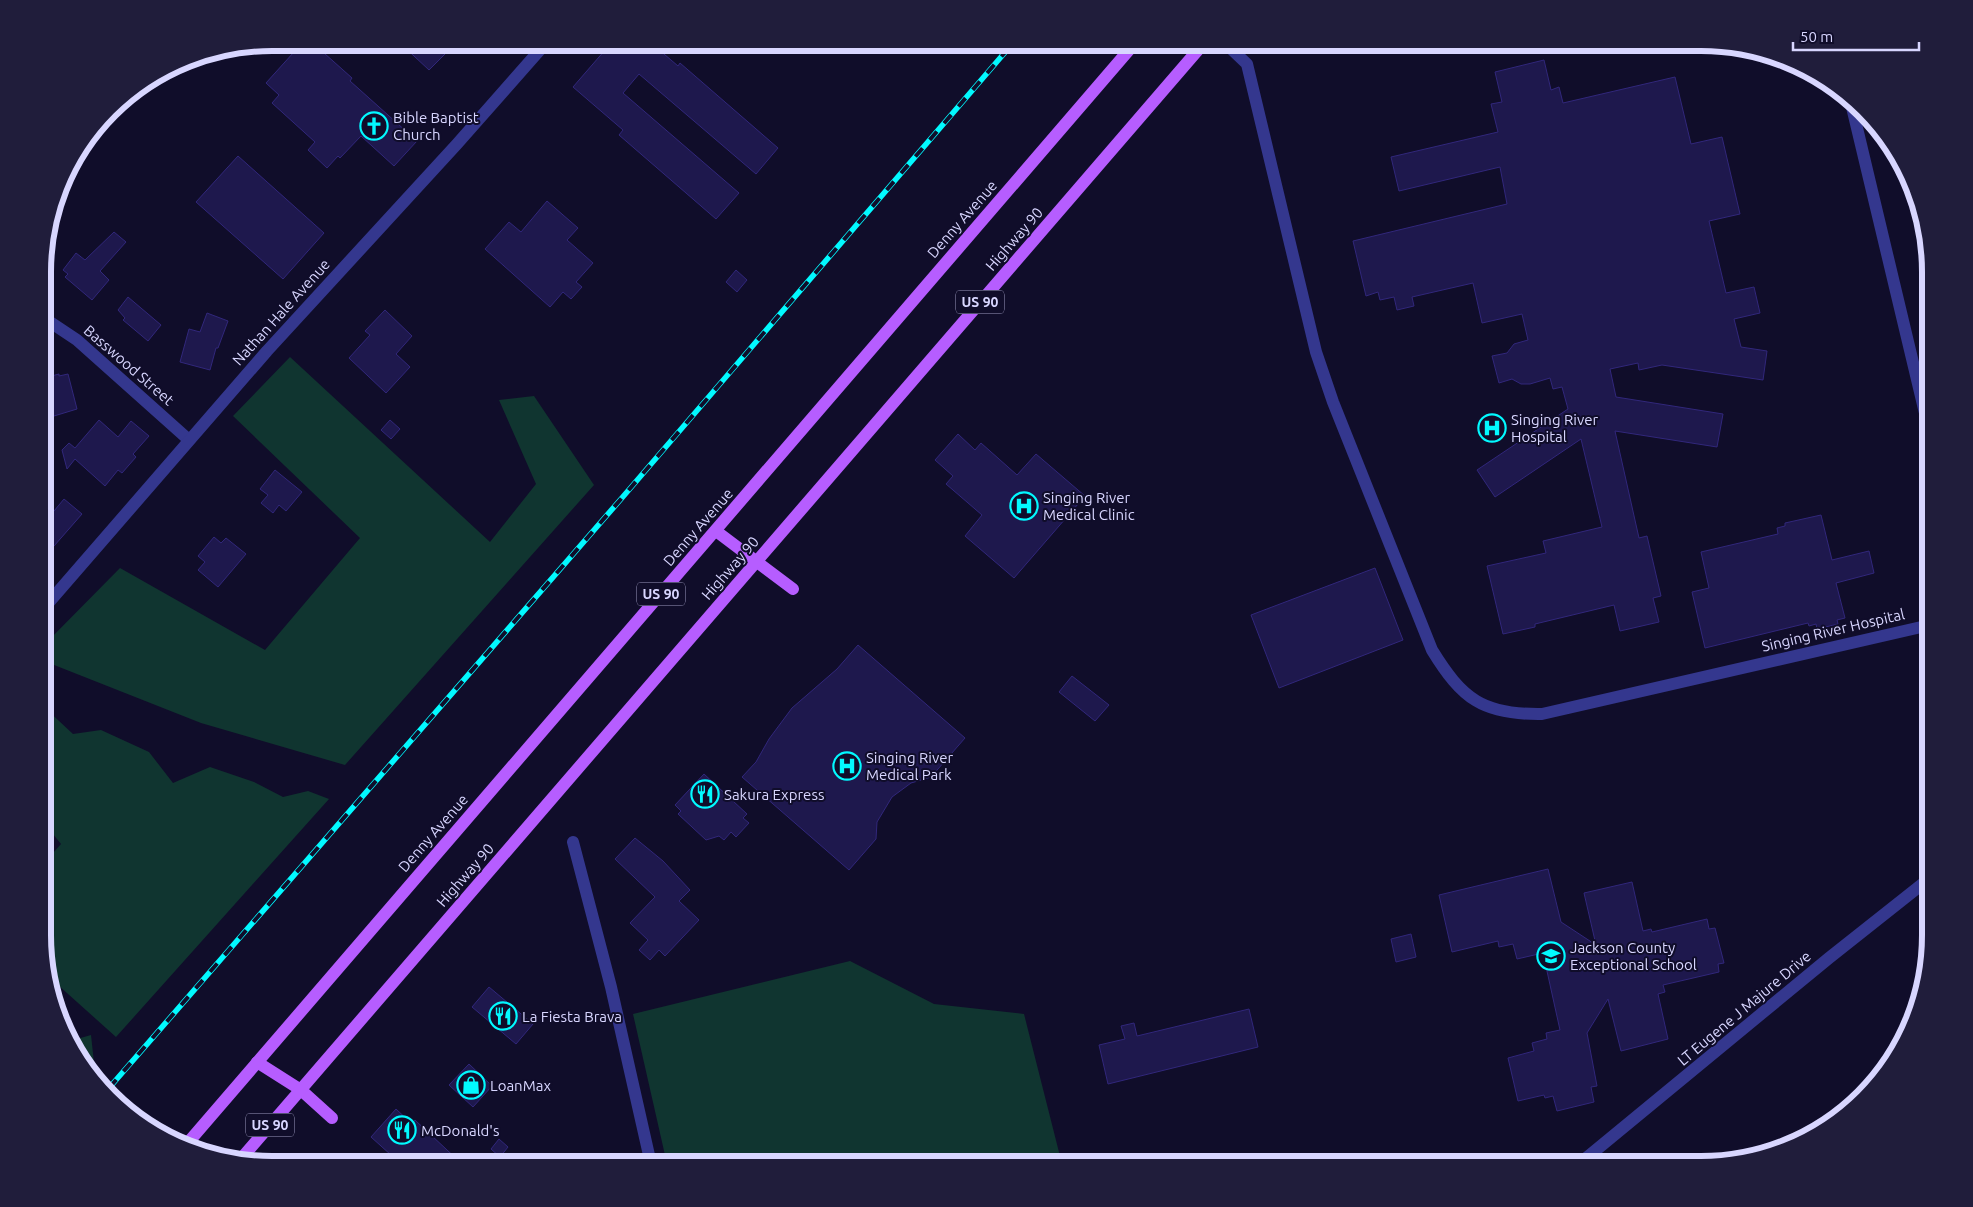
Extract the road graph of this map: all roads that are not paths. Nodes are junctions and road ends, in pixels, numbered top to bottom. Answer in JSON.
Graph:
{"nodes":[{"id":1,"x":538,"y":51,"type":"edge"},
{"id":2,"x":1127,"y":51,"type":"edge"},
{"id":3,"x":1196,"y":51,"type":"edge"},
{"id":4,"x":1234,"y":51,"type":"edge"},
{"id":5,"x":1853,"y":113,"type":"edge"},
{"id":6,"x":51,"y":323,"type":"edge"},
{"id":7,"x":1922,"y":400,"type":"edge"},
{"id":8,"x":189,"y":440,"type":"junction"},
{"id":9,"x":716,"y":531,"type":"junction"},
{"id":10,"x":757,"y":562,"type":"junction"},
{"id":11,"x":793,"y":589,"type":"dead end"},
{"id":12,"x":51,"y":600,"type":"edge"},
{"id":13,"x":1922,"y":627,"type":"edge"},
{"id":14,"x":572,"y":842,"type":"dead end"},
{"id":15,"x":1922,"y":884,"type":"edge"},
{"id":16,"x":257,"y":1062,"type":"junction"},
{"id":17,"x":301,"y":1090,"type":"junction"},
{"id":18,"x":332,"y":1118,"type":"dead end"},
{"id":19,"x":190,"y":1140,"type":"edge"},
{"id":20,"x":245,"y":1154,"type":"edge"},
{"id":21,"x":649,"y":1156,"type":"edge"},
{"id":22,"x":1589,"y":1156,"type":"edge"}],
"edges":[{"from":1,"to":8,"type":"street","name":"Nathan Hale Avenue"},
{"from":2,"to":9,"type":"main road","name":"Denny Avenue","number":"US 90"},
{"from":3,"to":10,"type":"main road","name":"Highway 90","number":"US 90"},
{"from":4,"to":13,"type":"street","name":"Singing River Hospital"},
{"from":5,"to":7,"type":"street"},
{"from":6,"to":8,"type":"street","name":"Basswood Street"},
{"from":8,"to":12,"type":"street","name":"Nathan Hale Avenue"},
{"from":9,"to":10,"type":"main road"},
{"from":9,"to":16,"type":"main road","name":"Denny Avenue","number":"US 90"},
{"from":10,"to":11,"type":"main road"},
{"from":10,"to":17,"type":"main road","name":"Highway 90","number":"US 90"},
{"from":14,"to":21,"type":"street"},
{"from":15,"to":22,"type":"street","name":"LT Eugene J Majure Drive"},
{"from":16,"to":17,"type":"main road"},
{"from":16,"to":19,"type":"main road","name":"Denny Avenue","number":"US 90"},
{"from":17,"to":18,"type":"main road"},
{"from":17,"to":20,"type":"main road","name":"Highway 90","number":"US 90"}]}
